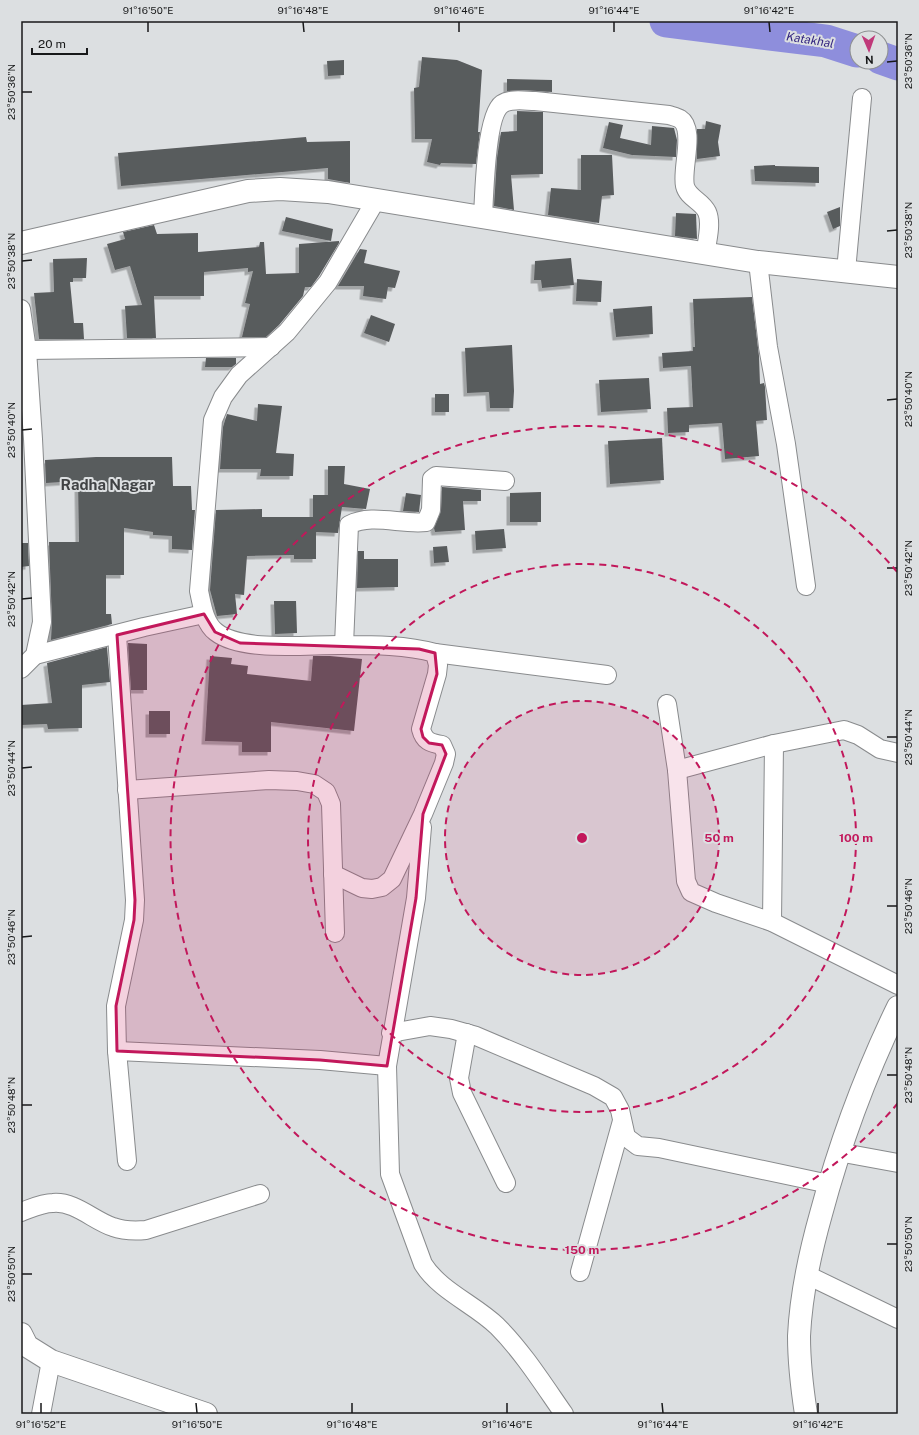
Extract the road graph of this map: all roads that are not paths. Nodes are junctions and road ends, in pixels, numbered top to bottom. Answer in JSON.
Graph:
{"nodes":[{"id":1,"x":862,"y":98,"type":"dead end"},
{"id":2,"x":376,"y":200,"type":"junction"},
{"id":3,"x":483,"y":218,"type":"junction"},
{"id":4,"x":21,"y":243,"type":"edge"},
{"id":5,"x":706,"y":254,"type":"junction"},
{"id":6,"x":758,"y":262,"type":"junction"},
{"id":7,"x":846,"y":271,"type":"junction"},
{"id":8,"x":898,"y":277,"type":"edge"},
{"id":9,"x":21,"y":309,"type":"edge"},
{"id":10,"x":271,"y":347,"type":"junction"},
{"id":11,"x":27,"y":350,"type":"junction"},
{"id":12,"x":27,"y":439,"type":"edge"},
{"id":13,"x":505,"y":480,"type":"dead end"},
{"id":14,"x":806,"y":586,"type":"dead end"},
{"id":15,"x":204,"y":614,"type":"junction"},
{"id":16,"x":117,"y":635,"type":"junction"},
{"id":17,"x":344,"y":645,"type":"junction"},
{"id":18,"x":435,"y":653,"type":"junction"},
{"id":19,"x":35,"y":655,"type":"junction"},
{"id":20,"x":21,"y":669,"type":"edge"},
{"id":21,"x":608,"y":675,"type":"dead end"},
{"id":22,"x":667,"y":704,"type":"dead end"},
{"id":23,"x":774,"y":744,"type":"junction"},
{"id":24,"x":898,"y":753,"type":"edge"},
{"id":25,"x":676,"y":770,"type":"junction"},
{"id":26,"x":127,"y":790,"type":"junction"},
{"id":27,"x":423,"y":814,"type":"junction"},
{"id":28,"x":333,"y":874,"type":"junction"},
{"id":29,"x":772,"y":922,"type":"junction"},
{"id":30,"x":335,"y":933,"type":"dead end"},
{"id":31,"x":898,"y":985,"type":"edge"},
{"id":32,"x":898,"y":1007,"type":"edge"},
{"id":33,"x":391,"y":1033,"type":"junction"},
{"id":34,"x":467,"y":1033,"type":"junction"},
{"id":35,"x":118,"y":1050,"type":"junction"},
{"id":36,"x":387,"y":1066,"type":"junction"},
{"id":37,"x":622,"y":1120,"type":"junction"},
{"id":38,"x":838,"y":1152,"type":"junction"},
{"id":39,"x":128,"y":1162,"type":"dead end"},
{"id":40,"x":898,"y":1163,"type":"edge"},
{"id":41,"x":506,"y":1183,"type":"dead end"},
{"id":42,"x":829,"y":1184,"type":"junction"},
{"id":43,"x":260,"y":1194,"type":"dead end"},
{"id":44,"x":21,"y":1212,"type":"edge"},
{"id":45,"x":580,"y":1272,"type":"dead end"},
{"id":46,"x":807,"y":1275,"type":"junction"},
{"id":47,"x":898,"y":1320,"type":"edge"},
{"id":48,"x":21,"y":1334,"type":"edge"},
{"id":49,"x":51,"y":1362,"type":"junction"},
{"id":50,"x":41,"y":1414,"type":"edge"},
{"id":51,"x":206,"y":1414,"type":"edge"},
{"id":52,"x":564,"y":1414,"type":"edge"},
{"id":53,"x":806,"y":1414,"type":"edge"}],
"edges":[{"from":1,"to":7,"type":"street"},
{"from":2,"to":3,"type":"street"},
{"from":2,"to":4,"type":"street"},
{"from":2,"to":10,"type":"street"},
{"from":3,"to":5,"type":"street"},
{"from":3,"to":5,"type":"street"},
{"from":5,"to":6,"type":"street"},
{"from":6,"to":7,"type":"street"},
{"from":6,"to":14,"type":"street"},
{"from":7,"to":8,"type":"street"},
{"from":9,"to":11,"type":"street"},
{"from":10,"to":11,"type":"street"},
{"from":10,"to":15,"type":"street"},
{"from":11,"to":12,"type":"street"},
{"from":12,"to":19,"type":"street"},
{"from":13,"to":17,"type":"street"},
{"from":15,"to":16,"type":"street"},
{"from":15,"to":17,"type":"street"},
{"from":16,"to":19,"type":"street"},
{"from":16,"to":26,"type":"street"},
{"from":17,"to":18,"type":"street"},
{"from":18,"to":21,"type":"street"},
{"from":18,"to":27,"type":"street"},
{"from":19,"to":20,"type":"street"},
{"from":22,"to":25,"type":"street"},
{"from":23,"to":24,"type":"street"},
{"from":23,"to":25,"type":"street"},
{"from":23,"to":29,"type":"street"},
{"from":25,"to":29,"type":"street"},
{"from":26,"to":28,"type":"street"},
{"from":26,"to":35,"type":"street"},
{"from":27,"to":28,"type":"street"},
{"from":27,"to":33,"type":"street"},
{"from":28,"to":30,"type":"street"},
{"from":29,"to":31,"type":"street"},
{"from":32,"to":38,"type":"street"},
{"from":33,"to":34,"type":"street"},
{"from":33,"to":36,"type":"street"},
{"from":34,"to":37,"type":"street"},
{"from":34,"to":41,"type":"street"},
{"from":35,"to":36,"type":"street"},
{"from":35,"to":39,"type":"street"},
{"from":36,"to":52,"type":"street"},
{"from":37,"to":42,"type":"street"},
{"from":37,"to":45,"type":"street"},
{"from":38,"to":40,"type":"street"},
{"from":38,"to":42,"type":"street"},
{"from":42,"to":46,"type":"street"},
{"from":43,"to":44,"type":"street"},
{"from":46,"to":47,"type":"street"},
{"from":46,"to":53,"type":"street"},
{"from":48,"to":49,"type":"street"},
{"from":49,"to":50,"type":"street"},
{"from":49,"to":51,"type":"street"}]}
